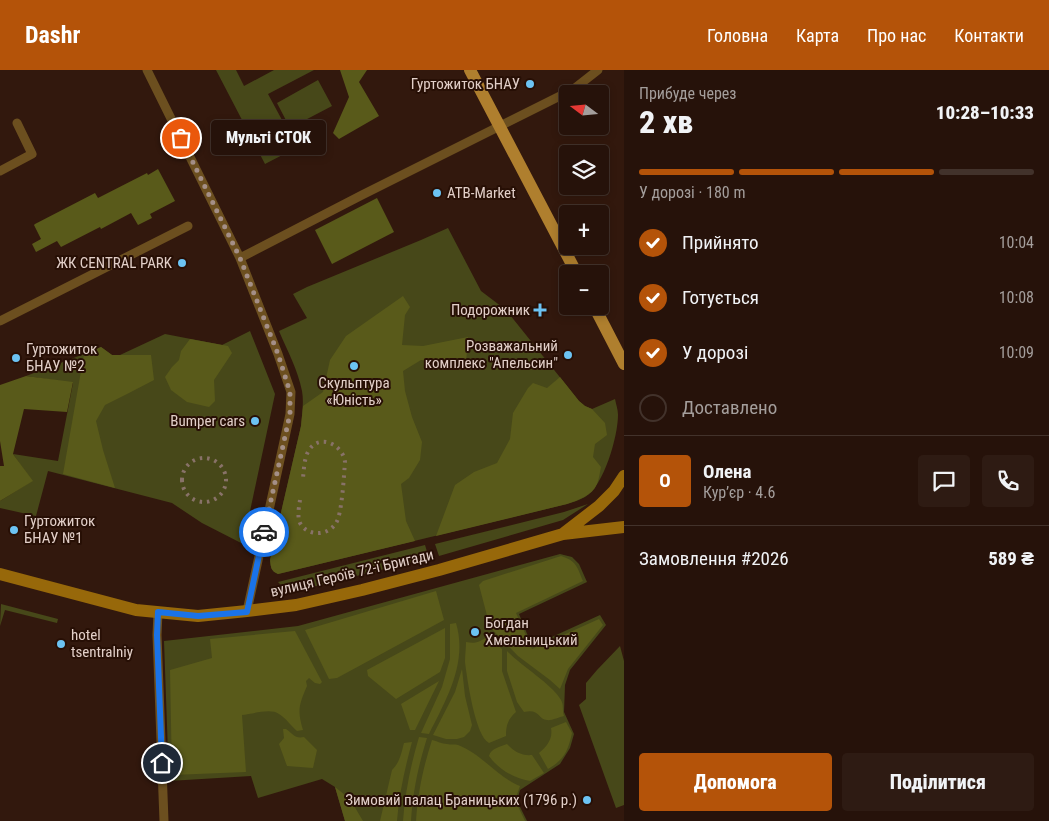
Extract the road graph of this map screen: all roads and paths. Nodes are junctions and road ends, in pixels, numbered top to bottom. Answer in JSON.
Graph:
{"nodes":[{"id":1,"x":148,"y":70,"type":"edge"},
{"id":2,"x":470,"y":70,"type":"edge"},
{"id":3,"x":598,"y":70,"type":"edge"},
{"id":4,"x":16,"y":123,"type":"dead end"},
{"id":5,"x":500,"y":127,"type":"junction"},
{"id":6,"x":0,"y":171,"type":"edge"},
{"id":7,"x":188,"y":226,"type":"dead end"},
{"id":8,"x":240,"y":258,"type":"junction"},
{"id":9,"x":572,"y":265,"type":"edge"},
{"id":10,"x":599,"y":315,"type":"edge"},
{"id":11,"x":0,"y":322,"type":"edge"},
{"id":12,"x":624,"y":364,"type":"edge"},
{"id":13,"x":624,"y":476,"type":"edge"},
{"id":14,"x":624,"y":527,"type":"edge"},
{"id":15,"x":562,"y":534,"type":"junction"},
{"id":16,"x":0,"y":574,"type":"edge"},
{"id":17,"x":158,"y":612,"type":"junction"},
{"id":18,"x":247,"y":612,"type":"junction"},
{"id":19,"x":164,"y":821,"type":"edge"}],
"edges":[{"from":1,"to":8,"type":"street"},
{"from":2,"to":5,"type":"main road"},
{"from":3,"to":5,"type":"street"},
{"from":4,"to":6,"type":"street"},
{"from":5,"to":8,"type":"street"},
{"from":5,"to":9,"type":"main road"},
{"from":7,"to":11,"type":"street"},
{"from":8,"to":18,"type":"street"},
{"from":10,"to":12,"type":"main road"},
{"from":13,"to":15,"type":"main road","name":"вулиця Героїв 72-ї Бригади"},
{"from":14,"to":15,"type":"main road","name":"вулиця Героїв 72-ї Бригади"},
{"from":15,"to":18,"type":"main road","name":"вулиця Героїв 72-ї Бригади"},
{"from":16,"to":17,"type":"main road","name":"вулиця Героїв 72-ї Бригади"},
{"from":17,"to":18,"type":"main road","name":"вулиця Героїв 72-ї Бригади"},
{"from":17,"to":19,"type":"street"}]}
